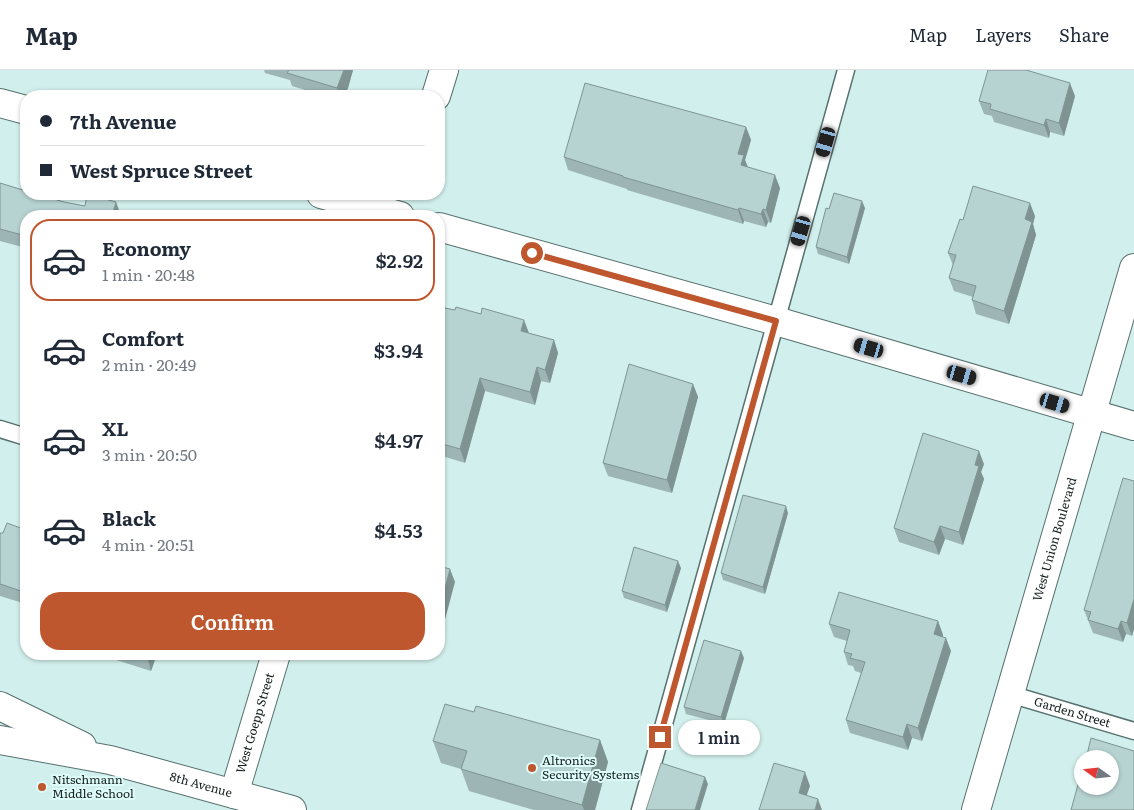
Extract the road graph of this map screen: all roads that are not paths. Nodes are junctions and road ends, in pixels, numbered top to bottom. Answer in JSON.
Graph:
{"nodes":[{"id":1,"x":444,"y":70,"type":"edge"},
{"id":2,"x":846,"y":70,"type":"edge"},
{"id":3,"x":438,"y":90,"type":"edge"},
{"id":4,"x":0,"y":103,"type":"edge"},
{"id":5,"x":20,"y":108,"type":"edge"},
{"id":6,"x":343,"y":200,"type":"edge"},
{"id":7,"x":379,"y":210,"type":"edge"},
{"id":8,"x":445,"y":229,"type":"edge"},
{"id":9,"x":1134,"y":268,"type":"edge"},
{"id":10,"x":776,"y":321,"type":"junction"},
{"id":11,"x":1092,"y":414,"type":"junction"},
{"id":12,"x":1134,"y":426,"type":"edge"},
{"id":13,"x":0,"y":429,"type":"edge"},
{"id":14,"x":20,"y":435,"type":"edge"},
{"id":15,"x":274,"y":660,"type":"edge"},
{"id":16,"x":1010,"y":694,"type":"junction"},
{"id":17,"x":0,"y":706,"type":"edge"},
{"id":18,"x":1134,"y":731,"type":"edge"},
{"id":19,"x":0,"y":740,"type":"edge"},
{"id":20,"x":110,"y":760,"type":"junction"},
{"id":21,"x":234,"y":794,"type":"junction"},
{"id":22,"x":292,"y":810,"type":"edge"},
{"id":23,"x":640,"y":810,"type":"edge"},
{"id":24,"x":976,"y":810,"type":"edge"}],
"edges":[{"from":1,"to":3,"type":"street"},
{"from":2,"to":10,"type":"lane"},
{"from":4,"to":5,"type":"street"},
{"from":6,"to":7,"type":"street"},
{"from":8,"to":10,"type":"street"},
{"from":9,"to":11,"type":"street","name":"West Union Boulevard"},
{"from":10,"to":11,"type":"street"},
{"from":10,"to":23,"type":"lane"},
{"from":11,"to":12,"type":"street"},
{"from":11,"to":16,"type":"street","name":"West Union Boulevard"},
{"from":13,"to":14,"type":"lane"},
{"from":15,"to":21,"type":"street","name":"West Goepp Street"},
{"from":16,"to":18,"type":"lane","name":"Garden Street"},
{"from":16,"to":24,"type":"street","name":"West Union Boulevard"},
{"from":17,"to":20,"type":"street","name":"8th Avenue"},
{"from":19,"to":20,"type":"street","name":"8th Avenue"},
{"from":20,"to":21,"type":"street","name":"8th Avenue"},
{"from":21,"to":22,"type":"street","name":"8th Avenue"}]}
